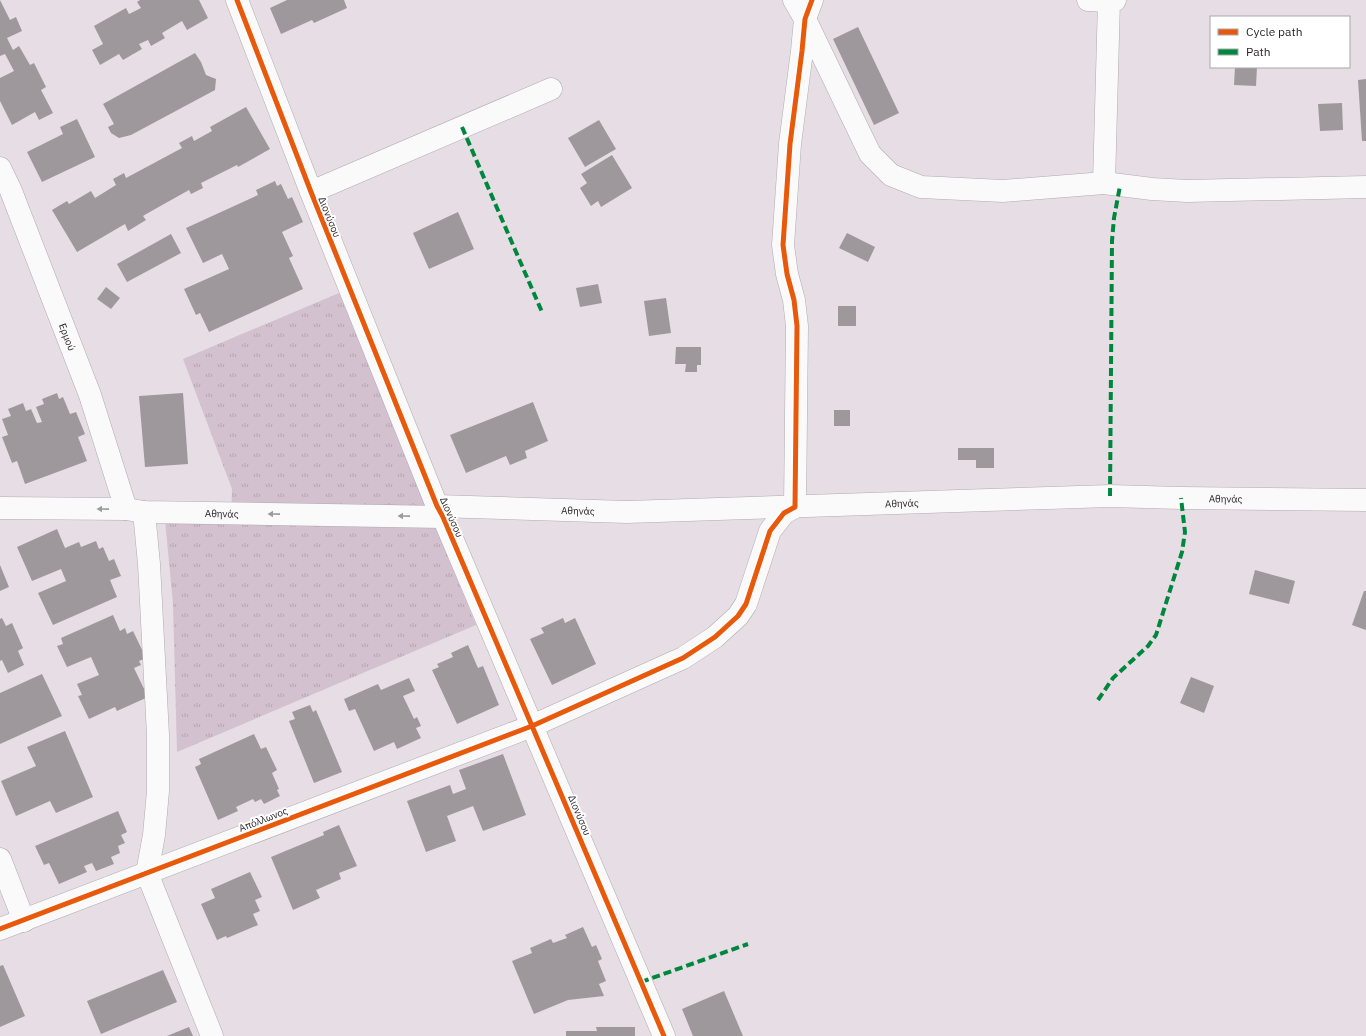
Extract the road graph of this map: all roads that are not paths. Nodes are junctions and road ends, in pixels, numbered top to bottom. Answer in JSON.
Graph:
{"nodes":[{"id":1,"x":237,"y":0,"type":"edge"},
{"id":2,"x":794,"y":0,"type":"edge"},
{"id":3,"x":1088,"y":0,"type":"edge"},
{"id":4,"x":1112,"y":1,"type":"edge"},
{"id":5,"x":809,"y":9,"type":"edge"},
{"id":6,"x":550,"y":89,"type":"dead end"},
{"id":7,"x":0,"y":168,"type":"edge"},
{"id":8,"x":1104,"y":183,"type":"junction"},
{"id":9,"x":1366,"y":187,"type":"edge"},
{"id":10,"x":310,"y":192,"type":"junction"},
{"id":11,"x":1366,"y":500,"type":"edge"},
{"id":12,"x":794,"y":507,"type":"junction"},
{"id":13,"x":0,"y":508,"type":"edge"},
{"id":14,"x":135,"y":511,"type":"junction"},
{"id":15,"x":440,"y":512,"type":"junction"},
{"id":16,"x":532,"y":726,"type":"junction"},
{"id":17,"x":0,"y":859,"type":"edge"},
{"id":18,"x":146,"y":873,"type":"junction"},
{"id":19,"x":24,"y":921,"type":"junction"},
{"id":20,"x":0,"y":929,"type":"edge"},
{"id":21,"x":212,"y":1036,"type":"edge"},
{"id":22,"x":664,"y":1036,"type":"edge"}],
"edges":[{"from":1,"to":10,"type":"street","name":"Διονύσου"},
{"from":2,"to":5,"type":"street"},
{"from":3,"to":4,"type":"street"},
{"from":4,"to":8,"type":"street"},
{"from":5,"to":8,"type":"street"},
{"from":5,"to":12,"type":"street"},
{"from":6,"to":10,"type":"street"},
{"from":7,"to":14,"type":"street","name":"Ερμού"},
{"from":8,"to":9,"type":"street"},
{"from":10,"to":15,"type":"street","name":"Διονύσου"},
{"from":11,"to":12,"type":"street","name":"Αθηνάς"},
{"from":12,"to":15,"type":"street","name":"Αθηνάς"},
{"from":12,"to":16,"type":"street","name":"Απόλλωνος"},
{"from":14,"to":13,"type":"street","name":"Αθηνάς","one_way":true},
{"from":15,"to":14,"type":"street","name":"Αθηνάς","one_way":true},
{"from":14,"to":18,"type":"street","name":"Ερμού"},
{"from":15,"to":16,"type":"street","name":"Διονύσου"},
{"from":16,"to":18,"type":"street","name":"Απόλλωνος"},
{"from":16,"to":22,"type":"street","name":"Διονύσου"},
{"from":17,"to":19,"type":"street"},
{"from":18,"to":19,"type":"street","name":"Απόλλωνος"},
{"from":18,"to":21,"type":"street"},
{"from":19,"to":20,"type":"street","name":"Απόλλωνος"}]}
